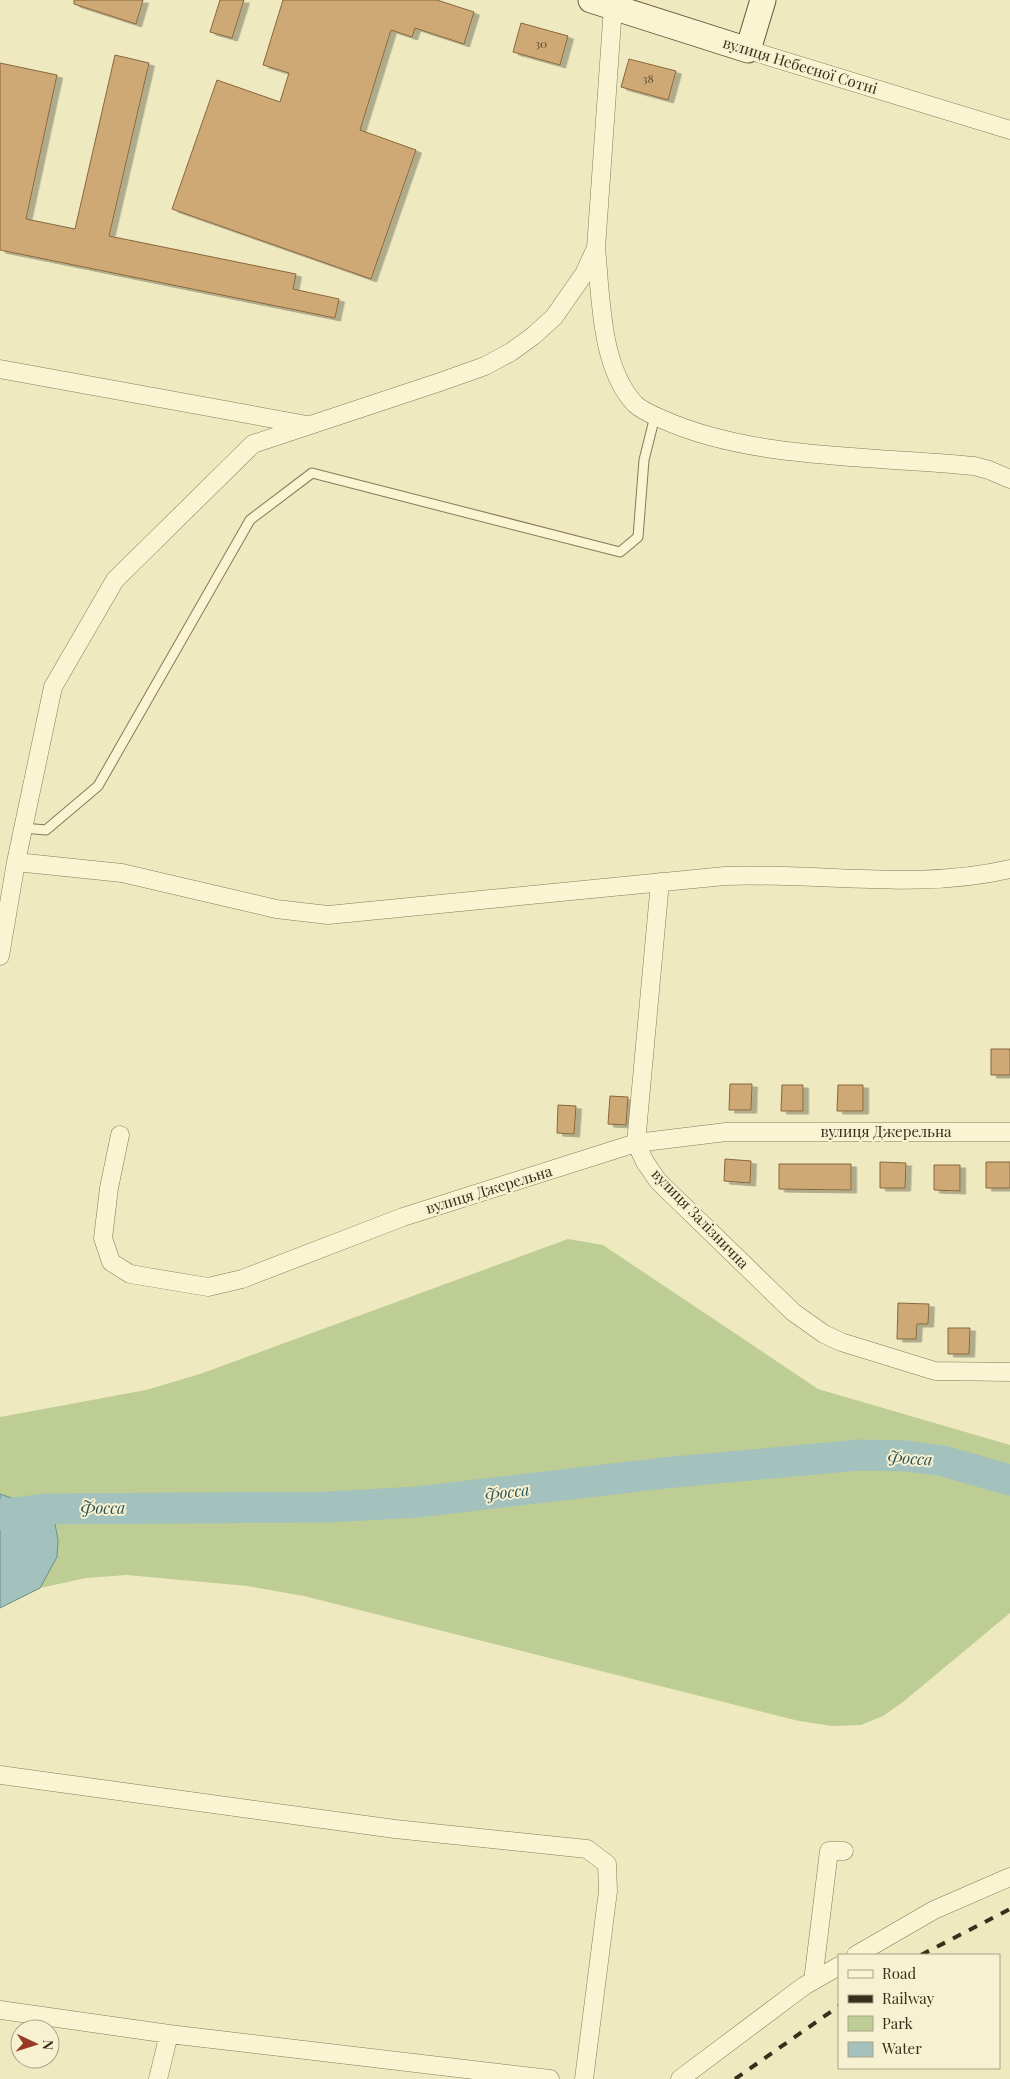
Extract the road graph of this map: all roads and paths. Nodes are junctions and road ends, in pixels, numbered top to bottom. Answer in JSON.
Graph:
{"nodes":[{"id":1,"x":763,"y":0,"type":"edge"},
{"id":2,"x":602,"y":4,"type":"edge"},
{"id":3,"x":748,"y":50,"type":"junction"},
{"id":4,"x":1010,"y":130,"type":"edge"},
{"id":5,"x":596,"y":248,"type":"junction"},
{"id":6,"x":0,"y":369,"type":"edge"},
{"id":7,"x":655,"y":416,"type":"junction"},
{"id":8,"x":309,"y":425,"type":"junction"},
{"id":9,"x":1010,"y":480,"type":"edge"},
{"id":10,"x":23,"y":828,"type":"junction"},
{"id":11,"x":16,"y":862,"type":"junction"},
{"id":12,"x":1010,"y":869,"type":"edge"},
{"id":13,"x":660,"y":882,"type":"junction"},
{"id":14,"x":0,"y":956,"type":"edge"},
{"id":15,"x":1010,"y":1132,"type":"edge"},
{"id":16,"x":120,"y":1136,"type":"dead end"},
{"id":17,"x":636,"y":1143,"type":"junction"},
{"id":18,"x":1010,"y":1372,"type":"edge"},
{"id":19,"x":0,"y":1775,"type":"edge"},
{"id":20,"x":844,"y":1851,"type":"dead end"},
{"id":21,"x":1010,"y":1877,"type":"edge"},
{"id":22,"x":858,"y":1954,"type":"edge"},
{"id":23,"x":838,"y":1967,"type":"edge"},
{"id":24,"x":812,"y":1981,"type":"junction"},
{"id":25,"x":0,"y":2010,"type":"edge"},
{"id":26,"x":169,"y":2034,"type":"junction"},
{"id":27,"x":158,"y":2079,"type":"edge"},
{"id":28,"x":550,"y":2079,"type":"edge"},
{"id":29,"x":584,"y":2079,"type":"edge"},
{"id":30,"x":680,"y":2079,"type":"edge"}],
"edges":[{"from":1,"to":3,"type":"street"},
{"from":2,"to":3,"type":"street","name":"вулиця Небесної Сотні"},
{"from":2,"to":5,"type":"street"},
{"from":3,"to":4,"type":"street","name":"вулиця Небесної Сотні"},
{"from":5,"to":7,"type":"street"},
{"from":5,"to":8,"type":"street"},
{"from":6,"to":8,"type":"street"},
{"from":7,"to":9,"type":"street"},
{"from":7,"to":10,"type":"lane"},
{"from":8,"to":10,"type":"street"},
{"from":10,"to":11,"type":"street"},
{"from":11,"to":13,"type":"street"},
{"from":11,"to":14,"type":"street"},
{"from":12,"to":13,"type":"street"},
{"from":13,"to":17,"type":"street"},
{"from":15,"to":17,"type":"street","name":"вулиця Джерельна"},
{"from":16,"to":17,"type":"street","name":"вулиця Джерельна"},
{"from":17,"to":18,"type":"street","name":"вулиця Залізнична"},
{"from":19,"to":29,"type":"street"},
{"from":20,"to":24,"type":"street"},
{"from":21,"to":22,"type":"street"},
{"from":23,"to":24,"type":"street"},
{"from":24,"to":30,"type":"street"},
{"from":25,"to":26,"type":"street"},
{"from":26,"to":27,"type":"street"},
{"from":26,"to":28,"type":"street"}]}
